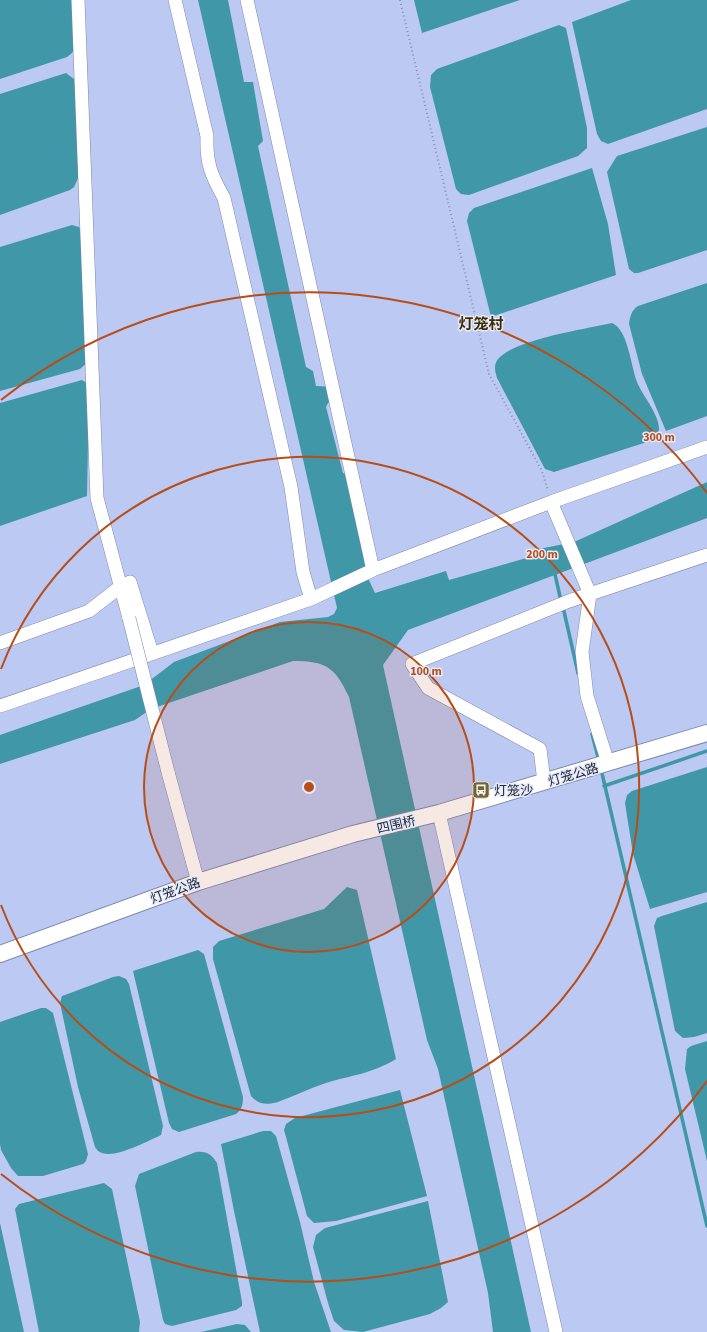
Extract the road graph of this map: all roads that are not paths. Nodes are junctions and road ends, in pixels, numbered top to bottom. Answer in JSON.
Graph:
{"nodes":[{"id":1,"x":78,"y":0,"type":"edge"},
{"id":2,"x":175,"y":0,"type":"edge"},
{"id":3,"x":247,"y":0,"type":"edge"},
{"id":4,"x":707,"y":447,"type":"edge"},
{"id":5,"x":551,"y":502,"type":"junction"},
{"id":6,"x":707,"y":555,"type":"edge"},
{"id":7,"x":373,"y":570,"type":"junction"},
{"id":8,"x":120,"y":587,"type":"junction"},
{"id":9,"x":590,"y":594,"type":"junction"},
{"id":10,"x":311,"y":599,"type":"junction"},
{"id":11,"x":0,"y":643,"type":"edge"},
{"id":12,"x":152,"y":653,"type":"junction"},
{"id":13,"x":0,"y":706,"type":"edge"},
{"id":14,"x":707,"y":733,"type":"edge"},
{"id":15,"x":604,"y":765,"type":"junction"},
{"id":16,"x":544,"y":782,"type":"junction"},
{"id":17,"x":439,"y":814,"type":"junction"},
{"id":18,"x":353,"y":834,"type":"joint"},
{"id":19,"x":198,"y":882,"type":"junction"},
{"id":20,"x":0,"y":954,"type":"edge"},
{"id":21,"x":556,"y":1332,"type":"edge"}],
"edges":[{"from":1,"to":8,"type":"street"},
{"from":2,"to":10,"type":"street"},
{"from":3,"to":7,"type":"street"},
{"from":4,"to":5,"type":"street"},
{"from":5,"to":7,"type":"street"},
{"from":5,"to":9,"type":"street"},
{"from":6,"to":9,"type":"street"},
{"from":7,"to":10,"type":"street"},
{"from":8,"to":11,"type":"street"},
{"from":8,"to":12,"type":"street"},
{"from":8,"to":19,"type":"street","bridge":true},
{"from":9,"to":15,"type":"street"},
{"from":9,"to":16,"type":"street"},
{"from":10,"to":12,"type":"street"},
{"from":12,"to":13,"type":"street"},
{"from":14,"to":15,"type":"street","name":"灯笼公路"},
{"from":15,"to":16,"type":"street","name":"灯笼公路"},
{"from":16,"to":17,"type":"street","name":"灯笼公路"},
{"from":17,"to":18,"type":"street","name":"四围桥"},
{"from":17,"to":21,"type":"street"},
{"from":18,"to":19,"type":"street","name":"灯笼公路"},
{"from":19,"to":20,"type":"street","name":"灯笼公路"}]}
